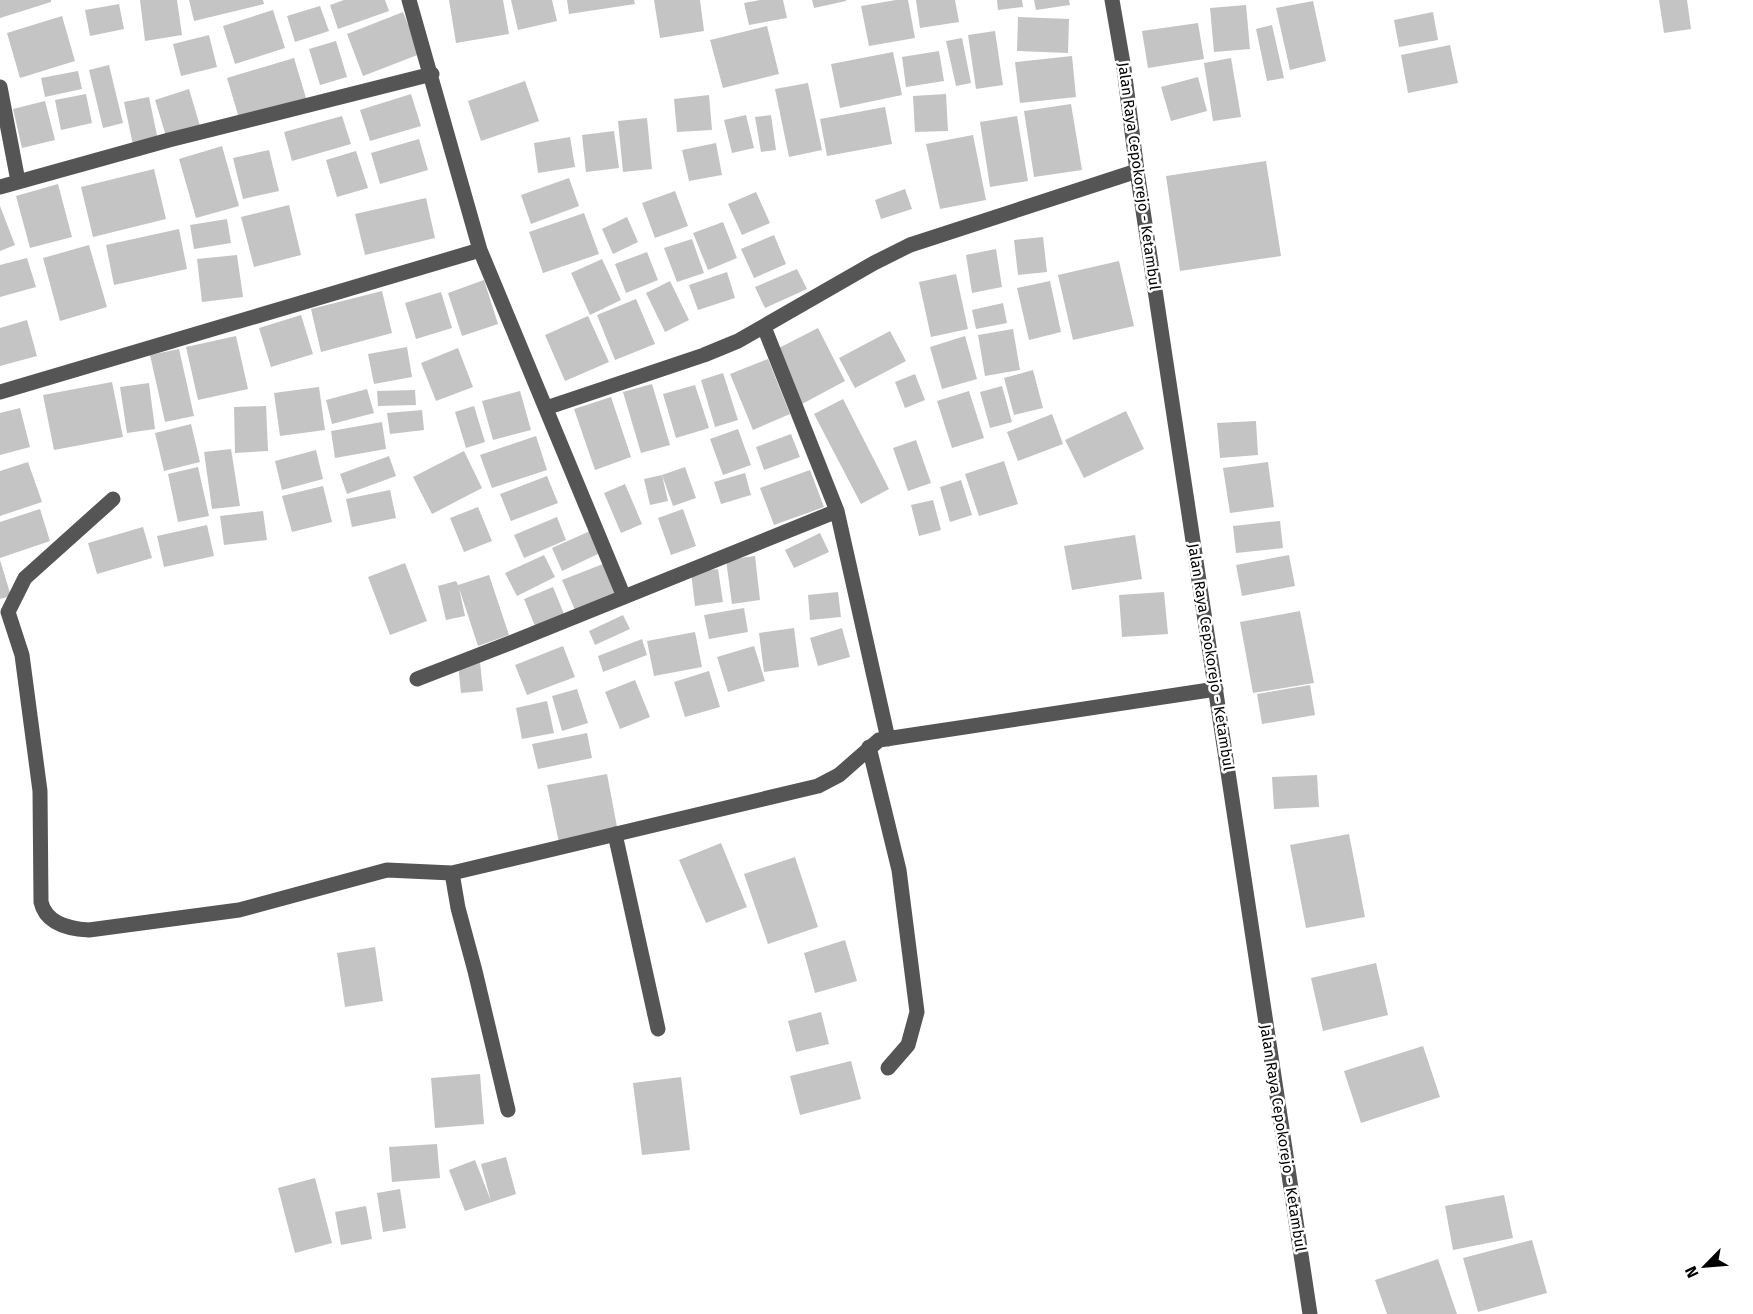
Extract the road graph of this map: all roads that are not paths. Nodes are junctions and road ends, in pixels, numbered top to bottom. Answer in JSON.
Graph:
{"nodes":[{"id":1,"x":409,"y":0,"type":"edge"},
{"id":2,"x":1112,"y":0,"type":"edge"},
{"id":3,"x":432,"y":75,"type":"junction"},
{"id":4,"x":0,"y":87,"type":"edge"},
{"id":5,"x":1137,"y":171,"type":"junction"},
{"id":6,"x":18,"y":182,"type":"junction"},
{"id":7,"x":0,"y":187,"type":"edge"},
{"id":8,"x":480,"y":250,"type":"junction"},
{"id":9,"x":764,"y":327,"type":"junction"},
{"id":10,"x":0,"y":392,"type":"edge"},
{"id":11,"x":546,"y":408,"type":"junction"},
{"id":12,"x":113,"y":499,"type":"dead end"},
{"id":13,"x":837,"y":511,"type":"junction"},
{"id":14,"x":624,"y":597,"type":"junction"},
{"id":15,"x":4,"y":613,"type":"edge"},
{"id":16,"x":417,"y":679,"type":"dead end"},
{"id":17,"x":1216,"y":689,"type":"junction"},
{"id":18,"x":888,"y":739,"type":"junction"},
{"id":19,"x":869,"y":747,"type":"junction"},
{"id":20,"x":615,"y":834,"type":"junction"},
{"id":21,"x":453,"y":873,"type":"junction"},
{"id":22,"x":658,"y":1029,"type":"dead end"},
{"id":23,"x":888,"y":1068,"type":"dead end"},
{"id":24,"x":508,"y":1110,"type":"dead end"},
{"id":25,"x":1310,"y":1314,"type":"edge"}],
"edges":[{"from":1,"to":3,"type":"street"},
{"from":2,"to":5,"type":"street","name":"Jalan Raya Cepokorejo - Ketambul"},
{"from":3,"to":6,"type":"street"},
{"from":3,"to":8,"type":"street"},
{"from":4,"to":6,"type":"street"},
{"from":5,"to":9,"type":"street"},
{"from":5,"to":17,"type":"street","name":"Jalan Raya Cepokorejo - Ketambul"},
{"from":6,"to":7,"type":"street"},
{"from":8,"to":10,"type":"street"},
{"from":8,"to":11,"type":"street"},
{"from":9,"to":11,"type":"street"},
{"from":9,"to":13,"type":"street"},
{"from":11,"to":14,"type":"street"},
{"from":12,"to":15,"type":"street"},
{"from":13,"to":14,"type":"street"},
{"from":13,"to":18,"type":"street"},
{"from":14,"to":16,"type":"street"},
{"from":15,"to":21,"type":"street"},
{"from":17,"to":18,"type":"street"},
{"from":17,"to":25,"type":"street","name":"Jalan Raya Cepokorejo - Ketambul"},
{"from":18,"to":19,"type":"street"},
{"from":19,"to":20,"type":"street"},
{"from":19,"to":23,"type":"street"},
{"from":20,"to":21,"type":"street"},
{"from":20,"to":22,"type":"street"},
{"from":21,"to":24,"type":"street"}]}
